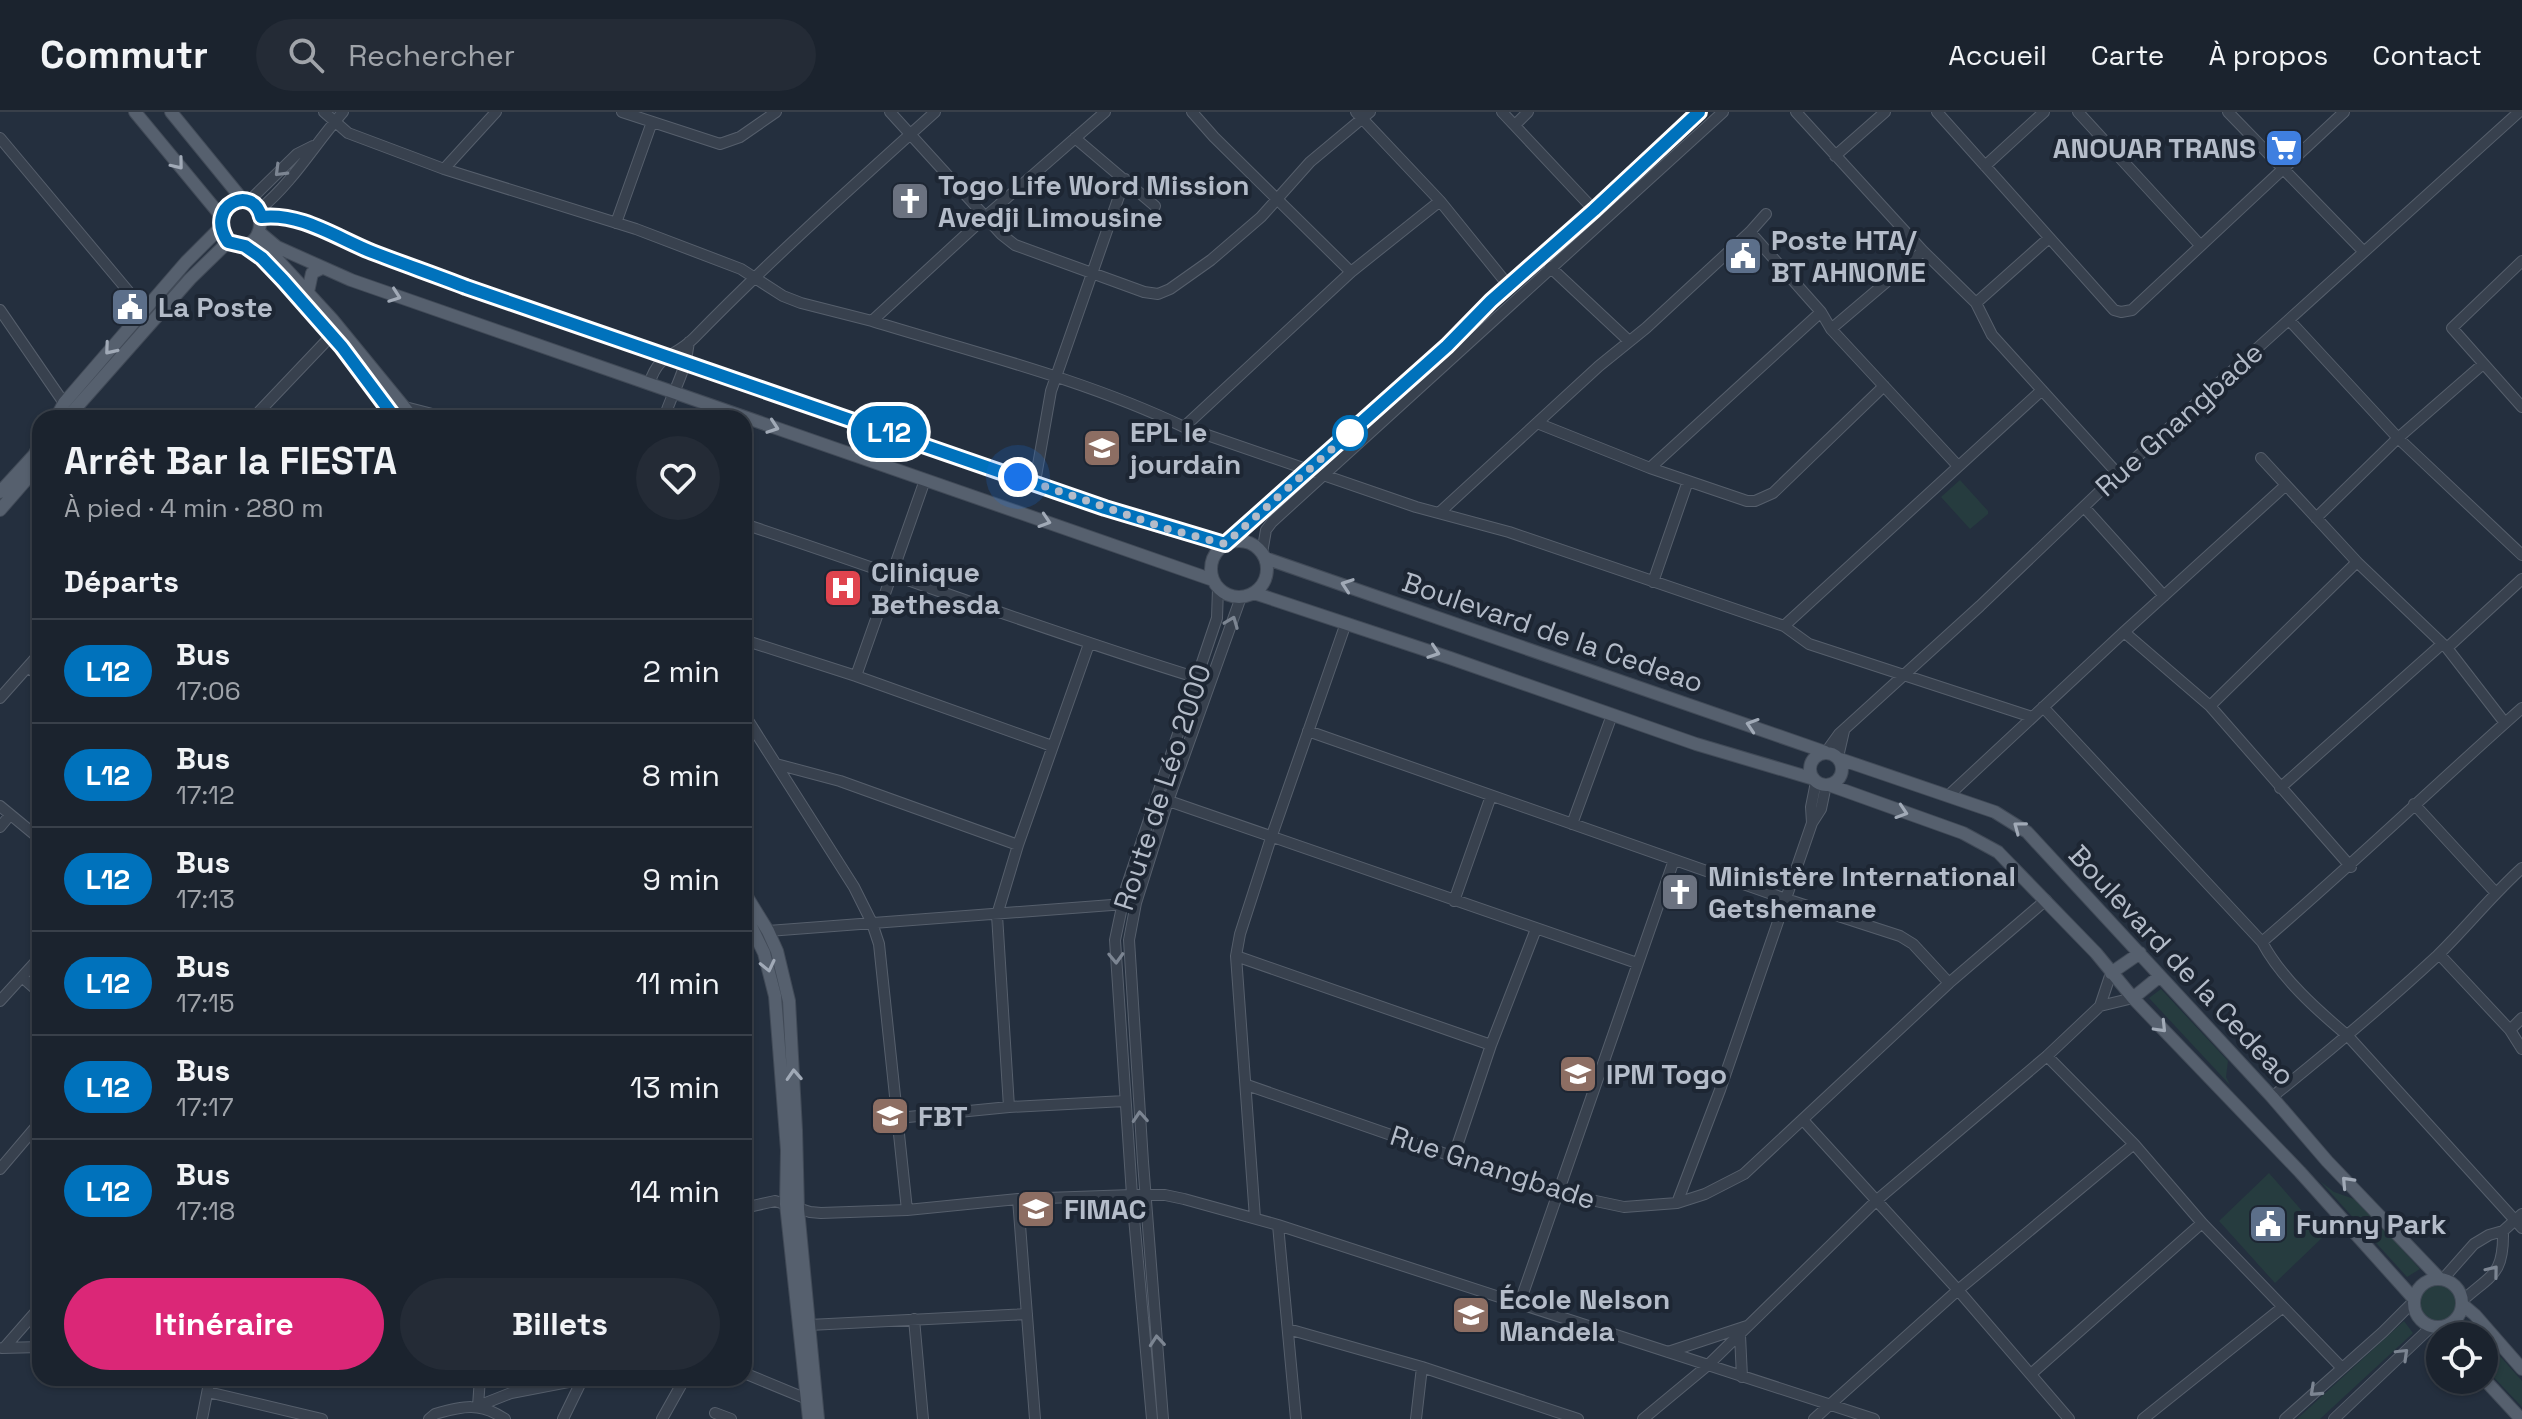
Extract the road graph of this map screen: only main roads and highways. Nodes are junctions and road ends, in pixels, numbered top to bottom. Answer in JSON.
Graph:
{"nodes":[{"id":1,"x":135,"y":112,"type":"edge"},
{"id":2,"x":171,"y":112,"type":"edge"},
{"id":3,"x":253,"y":207,"type":"junction"},
{"id":4,"x":220,"y":223,"type":"junction"},
{"id":5,"x":258,"y":235,"type":"junction"},
{"id":6,"x":228,"y":242,"type":"junction"},
{"id":7,"x":245,"y":246,"type":"junction"},
{"id":8,"x":322,"y":268,"type":"junction"},
{"id":9,"x":308,"y":292,"type":"junction"},
{"id":10,"x":60,"y":410,"type":"edge"},
{"id":11,"x":74,"y":410,"type":"edge"},
{"id":12,"x":389,"y":410,"type":"edge"},
{"id":13,"x":407,"y":410,"type":"edge"},
{"id":14,"x":725,"y":410,"type":"edge"},
{"id":15,"x":752,"y":420,"type":"edge"},
{"id":16,"x":32,"y":462,"type":"edge"},
{"id":17,"x":32,"y":465,"type":"edge"},
{"id":18,"x":0,"y":492,"type":"edge"},
{"id":19,"x":0,"y":510,"type":"edge"},
{"id":20,"x":1228,"y":543,"type":"junction"},
{"id":21,"x":1263,"y":555,"type":"junction"},
{"id":22,"x":1216,"y":584,"type":"junction"},
{"id":23,"x":1248,"y":595,"type":"junction"},
{"id":24,"x":1832,"y":755,"type":"junction"},
{"id":25,"x":1821,"y":783,"type":"junction"},
{"id":26,"x":756,"y":934,"type":"edge"},
{"id":27,"x":2140,"y":953,"type":"junction"},
{"id":28,"x":2111,"y":973,"type":"junction"},
{"id":29,"x":2160,"y":976,"type":"junction"},
{"id":30,"x":2133,"y":998,"type":"junction"},
{"id":31,"x":792,"y":1206,"type":"junction"},
{"id":32,"x":2442,"y":1279,"type":"junction"},
{"id":33,"x":2414,"y":1300,"type":"junction"},
{"id":34,"x":2462,"y":1303,"type":"junction"},
{"id":35,"x":2426,"y":1322,"type":"edge"},
{"id":36,"x":2453,"y":1322,"type":"edge"},
{"id":37,"x":2522,"y":1369,"type":"edge"},
{"id":38,"x":2497,"y":1394,"type":"edge"},
{"id":39,"x":2517,"y":1418,"type":"edge"},
{"id":40,"x":809,"y":1419,"type":"edge"},
{"id":41,"x":818,"y":1419,"type":"edge"}],
"edges":[{"from":1,"to":4,"type":"main road","one_way":true},
{"from":2,"to":3,"type":"main road"},
{"from":3,"to":4,"type":"main road"},
{"from":3,"to":5,"type":"main road"},
{"from":3,"to":20,"type":"main road"},
{"from":4,"to":6,"type":"main road"},
{"from":4,"to":10,"type":"main road","one_way":true},
{"from":5,"to":7,"type":"main road"},
{"from":5,"to":8,"type":"main road"},
{"from":5,"to":9,"type":"main road"},
{"from":6,"to":7,"type":"main road"},
{"from":6,"to":11,"type":"main road"},
{"from":7,"to":12,"type":"main road"},
{"from":8,"to":9,"type":"main road"},
{"from":8,"to":14,"type":"main road","one_way":true},
{"from":9,"to":13,"type":"main road"},
{"from":15,"to":22,"type":"main road","one_way":true},
{"from":16,"to":18,"type":"main road"},
{"from":17,"to":19,"type":"main road"},
{"from":20,"to":21,"type":"main road"},
{"from":20,"to":22,"type":"main road"},
{"from":21,"to":23,"type":"main road"},
{"from":24,"to":21,"type":"main road","name":"Boulevard de la Cedeao","one_way":true},
{"from":22,"to":23,"type":"main road"},
{"from":23,"to":25,"type":"main road","name":"Boulevard de la Cedeao","one_way":true},
{"from":24,"to":25,"type":"main road"},
{"from":24,"to":25,"type":"main road"},
{"from":27,"to":24,"type":"main road","name":"Boulevard de la Cedeao","one_way":true},
{"from":25,"to":28,"type":"main road","name":"Boulevard de la Cedeao","one_way":true},
{"from":26,"to":31,"type":"main road"},
{"from":27,"to":28,"type":"main road"},
{"from":27,"to":29,"type":"main road","name":"Boulevard de la Cedeao"},
{"from":28,"to":30,"type":"main road","name":"Boulevard de la Cedeao"},
{"from":29,"to":30,"type":"main road"},
{"from":32,"to":29,"type":"main road","name":"Boulevard de la Cedeao","one_way":true},
{"from":30,"to":33,"type":"main road","name":"Boulevard de la Cedeao","one_way":true},
{"from":31,"to":40,"type":"main road"},
{"from":31,"to":41,"type":"main road"},
{"from":32,"to":33,"type":"main road"},
{"from":32,"to":34,"type":"main road"},
{"from":33,"to":35,"type":"main road"},
{"from":34,"to":36,"type":"main road"},
{"from":34,"to":37,"type":"main road"},
{"from":38,"to":39,"type":"main road"}]}
